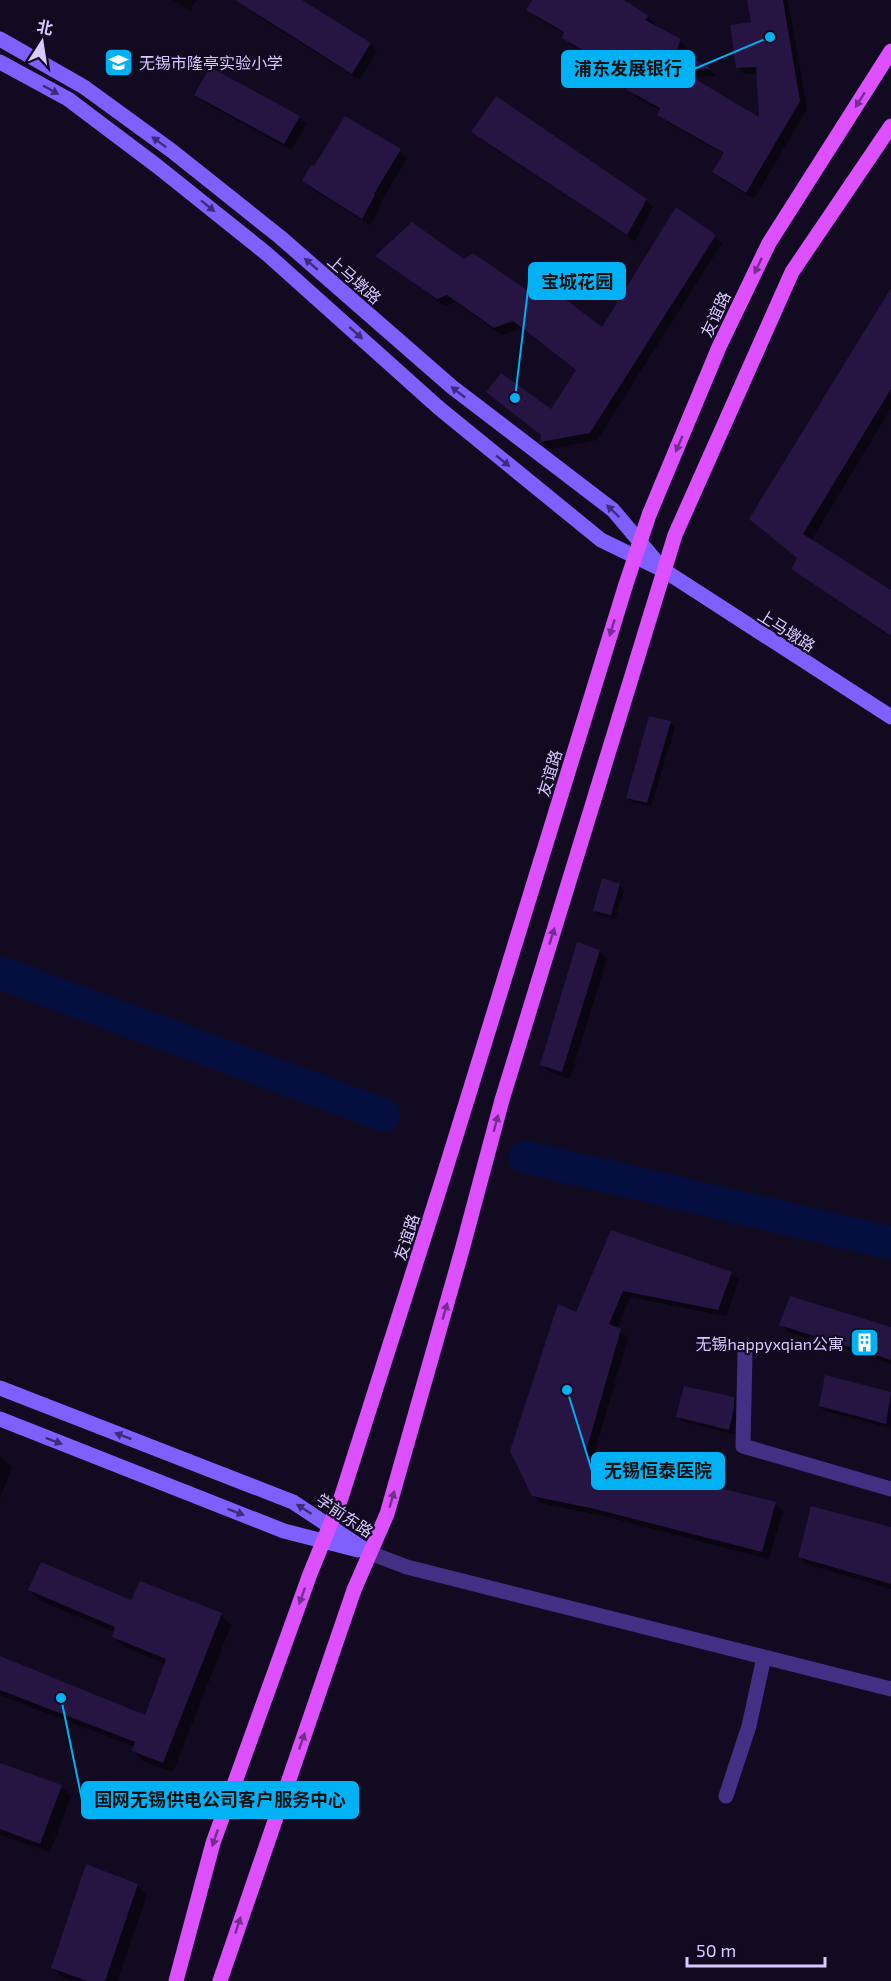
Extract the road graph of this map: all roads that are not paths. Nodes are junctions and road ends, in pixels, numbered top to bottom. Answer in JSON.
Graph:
{"nodes":[{"id":1,"x":0,"y":39,"type":"edge"},
{"id":2,"x":891,"y":51,"type":"edge"},
{"id":3,"x":0,"y":62,"type":"edge"},
{"id":4,"x":891,"y":126,"type":"edge"},
{"id":5,"x":637,"y":550,"type":"junction"},
{"id":6,"x":664,"y":571,"type":"junction"},
{"id":7,"x":891,"y":717,"type":"edge"},
{"id":8,"x":745,"y":1353,"type":"dead end"},
{"id":9,"x":0,"y":1388,"type":"edge"},
{"id":10,"x":0,"y":1419,"type":"edge"},
{"id":11,"x":891,"y":1489,"type":"edge"},
{"id":12,"x":330,"y":1526,"type":"junction"},
{"id":13,"x":323,"y":1541,"type":"junction"},
{"id":14,"x":370,"y":1553,"type":"junction"},
{"id":15,"x":764,"y":1657,"type":"junction"},
{"id":16,"x":891,"y":1689,"type":"edge"},
{"id":17,"x":726,"y":1796,"type":"dead end"},
{"id":18,"x":176,"y":1981,"type":"edge"},
{"id":19,"x":220,"y":1981,"type":"edge"}],
"edges":[{"from":5,"to":1,"type":"street","name":"上马墩路","one_way":true},
{"from":2,"to":5,"type":"main road","name":"友谊路","one_way":true},
{"from":3,"to":5,"type":"street","name":"上马墩路","one_way":true},
{"from":4,"to":6,"type":"main road"},
{"from":5,"to":6,"type":"street","name":"上马墩路"},
{"from":5,"to":12,"type":"main road","name":"友谊路","one_way":true},
{"from":6,"to":7,"type":"street","name":"上马墩路"},
{"from":14,"to":6,"type":"main road","one_way":true},
{"from":8,"to":11,"type":"street"},
{"from":12,"to":9,"type":"street","name":"学前东路","one_way":true},
{"from":10,"to":13,"type":"street","name":"学前东路","one_way":true},
{"from":12,"to":13,"type":"main road","name":"友谊路"},
{"from":12,"to":14,"type":"street","name":"学前东路"},
{"from":13,"to":14,"type":"street","name":"学前东路"},
{"from":13,"to":18,"type":"main road","name":"友谊路","one_way":true},
{"from":14,"to":15,"type":"street"},
{"from":19,"to":14,"type":"main road","one_way":true},
{"from":15,"to":16,"type":"street"},
{"from":15,"to":17,"type":"street"}]}
